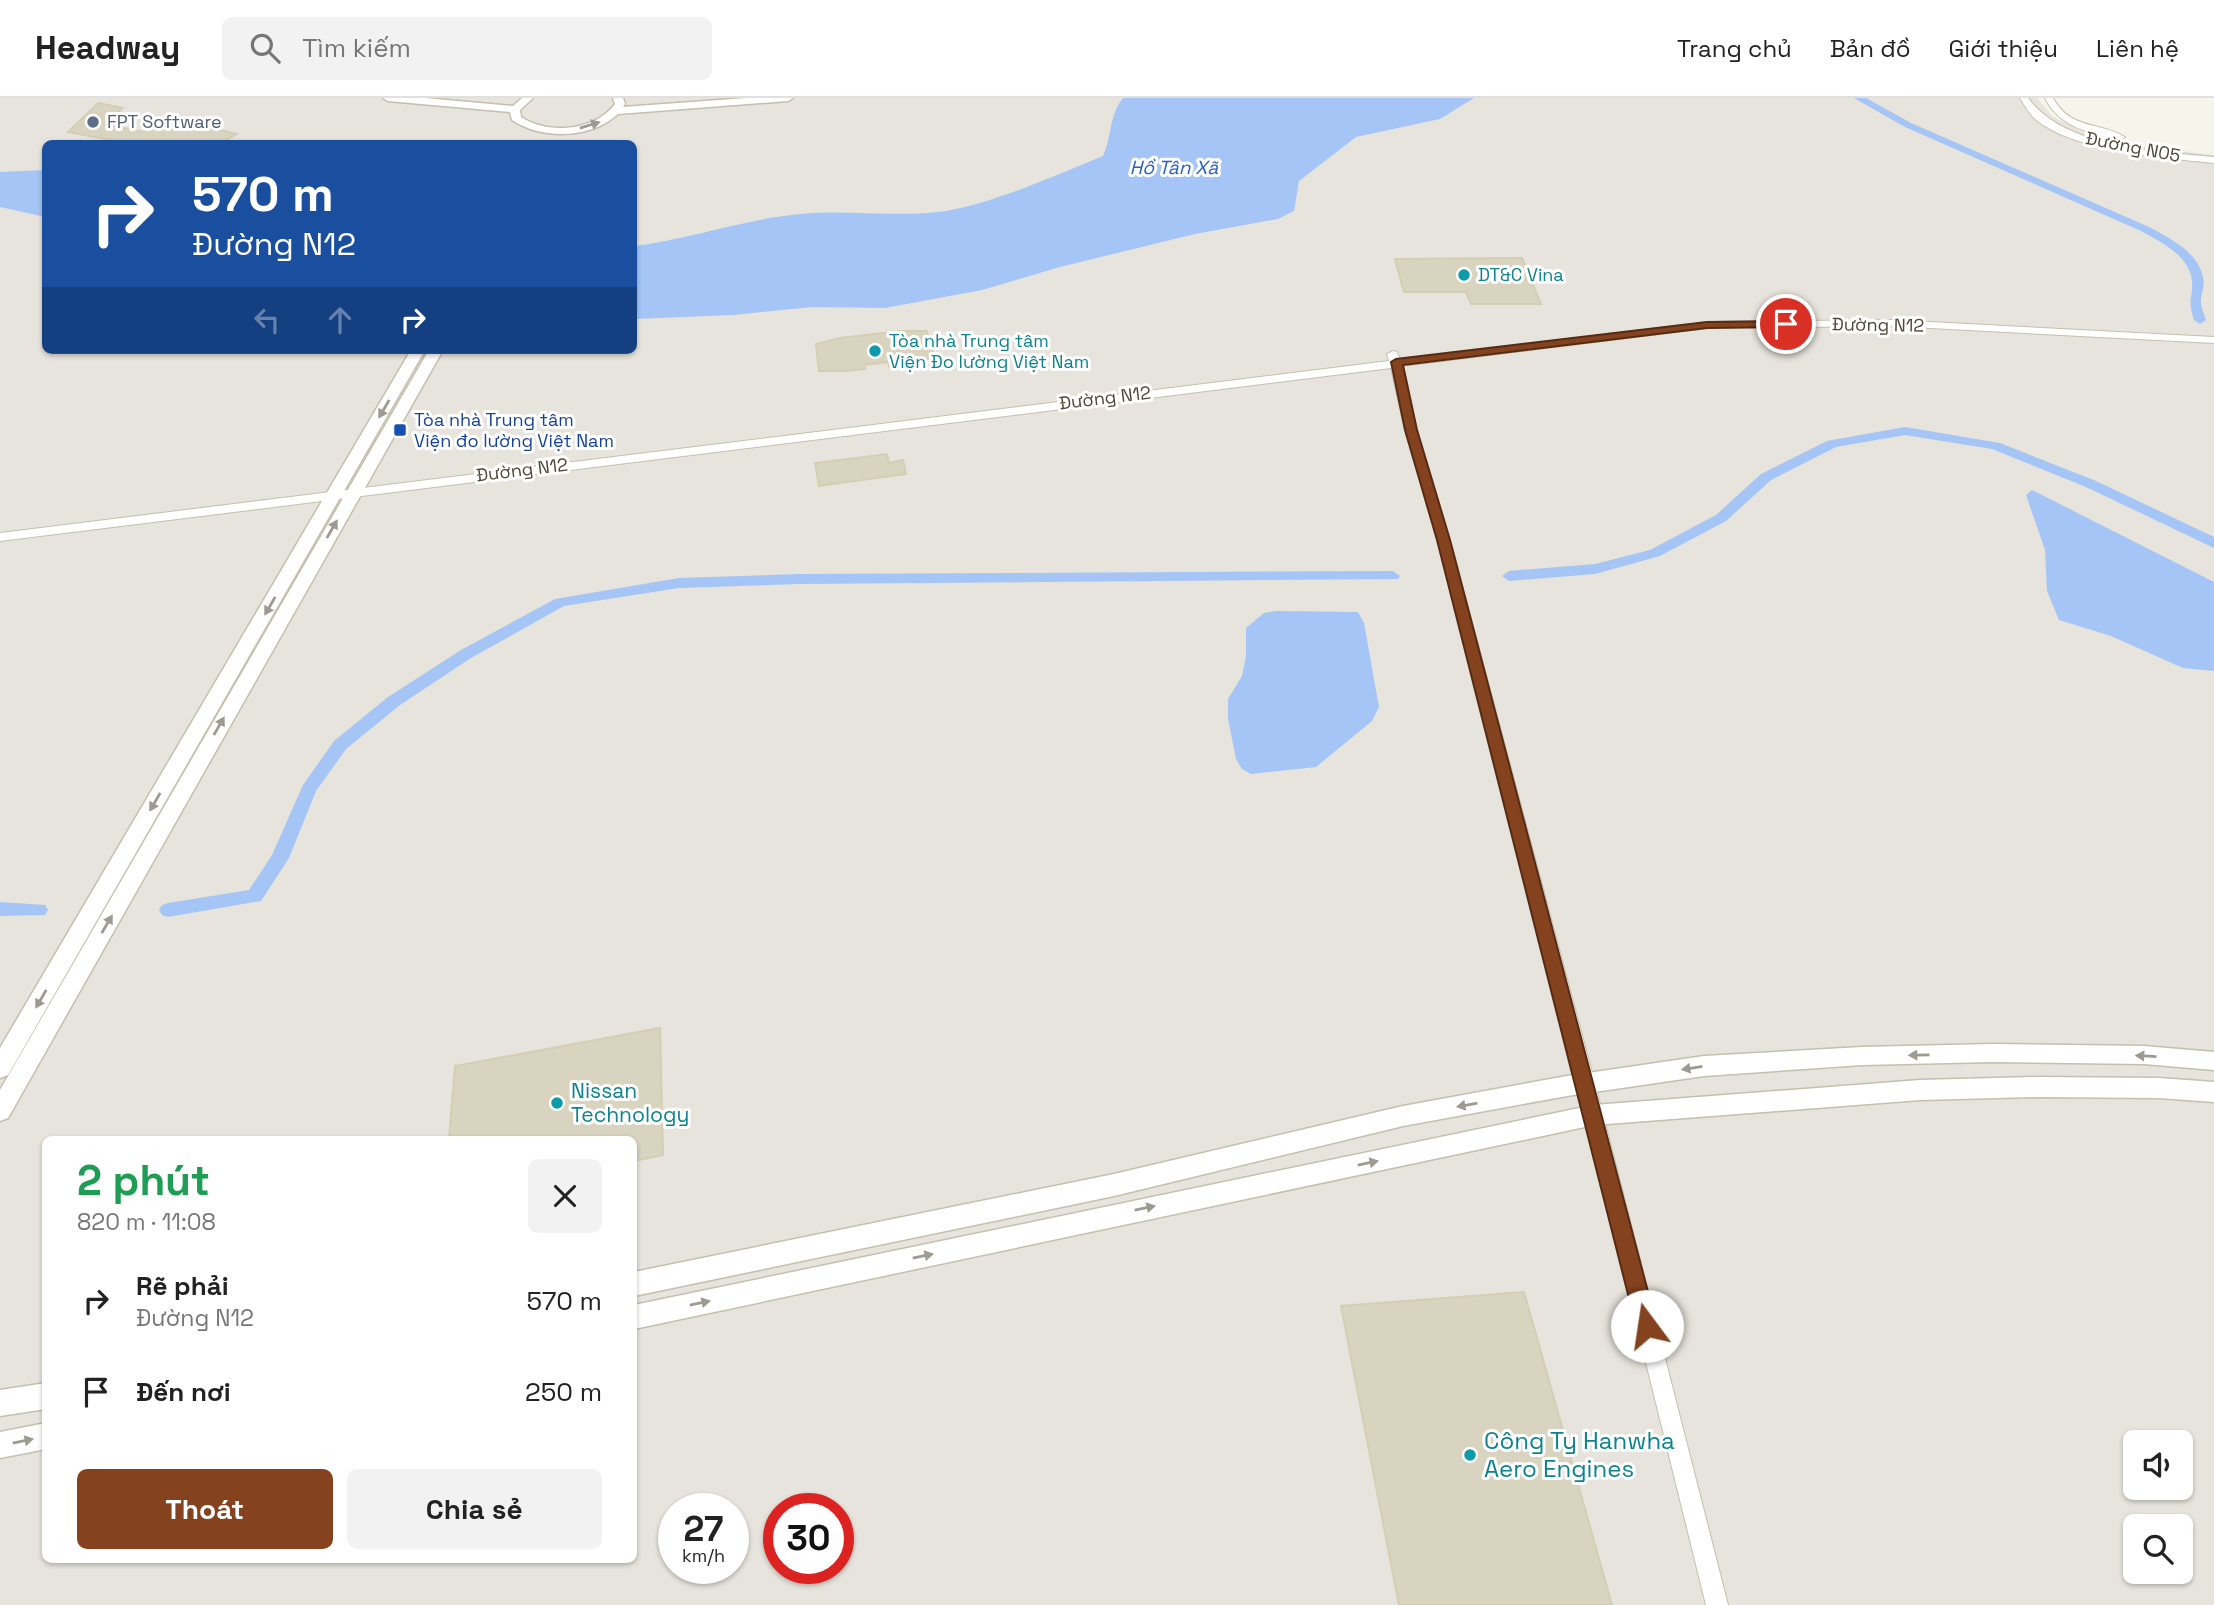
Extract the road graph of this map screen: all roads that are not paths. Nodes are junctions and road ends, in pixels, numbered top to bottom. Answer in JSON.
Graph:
{"nodes":[{"id":1,"x":388,"y":98,"type":"edge"},
{"id":2,"x":450,"y":98,"type":"edge"},
{"id":3,"x":726,"y":98,"type":"edge"},
{"id":4,"x":788,"y":98,"type":"edge"},
{"id":5,"x":2024,"y":98,"type":"edge"},
{"id":6,"x":2049,"y":98,"type":"edge"},
{"id":7,"x":522,"y":103,"type":"edge"},
{"id":8,"x":618,"y":104,"type":"edge"},
{"id":9,"x":553,"y":130,"type":"junction"},
{"id":10,"x":544,"y":140,"type":"edge"},
{"id":11,"x":552,"y":140,"type":"edge"},
{"id":12,"x":2214,"y":150,"type":"edge"},
{"id":13,"x":2214,"y":160,"type":"edge"},
{"id":14,"x":2214,"y":332,"type":"edge"},
{"id":15,"x":2214,"y":340,"type":"edge"},
{"id":16,"x":416,"y":354,"type":"edge"},
{"id":17,"x":433,"y":354,"type":"edge"},
{"id":18,"x":1395,"y":358,"type":"junction"},
{"id":19,"x":348,"y":486,"type":"junction"},
{"id":20,"x":0,"y":526,"type":"edge"},
{"id":21,"x":0,"y":537,"type":"edge"},
{"id":22,"x":2214,"y":1061,"type":"edge"},
{"id":23,"x":0,"y":1068,"type":"edge"},
{"id":24,"x":1586,"y":1084,"type":"junction"},
{"id":25,"x":2214,"y":1092,"type":"edge"},
{"id":26,"x":0,"y":1111,"type":"edge"},
{"id":27,"x":1594,"y":1115,"type":"junction"},
{"id":28,"x":637,"y":1283,"type":"edge"},
{"id":29,"x":637,"y":1316,"type":"edge"},
{"id":30,"x":42,"y":1397,"type":"edge"},
{"id":31,"x":0,"y":1403,"type":"edge"},
{"id":32,"x":42,"y":1437,"type":"edge"},
{"id":33,"x":0,"y":1445,"type":"edge"},
{"id":34,"x":1717,"y":1605,"type":"edge"}],
"edges":[{"from":1,"to":7,"type":"street"},
{"from":2,"to":7,"type":"street"},
{"from":3,"to":8,"type":"street"},
{"from":4,"to":8,"type":"street"},
{"from":5,"to":13,"type":"street","name":"Đường N05"},
{"from":6,"to":12,"type":"street"},
{"from":7,"to":9,"type":"street"},
{"from":9,"to":8,"type":"street","one_way":true},
{"from":9,"to":10,"type":"street"},
{"from":9,"to":11,"type":"street"},
{"from":14,"to":18,"type":"street","name":"Đường N12"},
{"from":15,"to":18,"type":"street","name":"Đường N12"},
{"from":16,"to":19,"type":"street","one_way":true},
{"from":17,"to":19,"type":"street"},
{"from":18,"to":19,"type":"street","name":"Đường N12"},
{"from":18,"to":24,"type":"street"},
{"from":19,"to":20,"type":"street","name":"Đường N12"},
{"from":19,"to":21,"type":"street","name":"Đường N12"},
{"from":19,"to":23,"type":"street","one_way":true},
{"from":26,"to":19,"type":"street","one_way":true},
{"from":22,"to":24,"type":"street","one_way":true},
{"from":24,"to":27,"type":"street"},
{"from":24,"to":28,"type":"street","one_way":true},
{"from":25,"to":27,"type":"street"},
{"from":29,"to":27,"type":"street","one_way":true},
{"from":27,"to":34,"type":"street"},
{"from":30,"to":31,"type":"street"},
{"from":33,"to":32,"type":"street","one_way":true}]}
